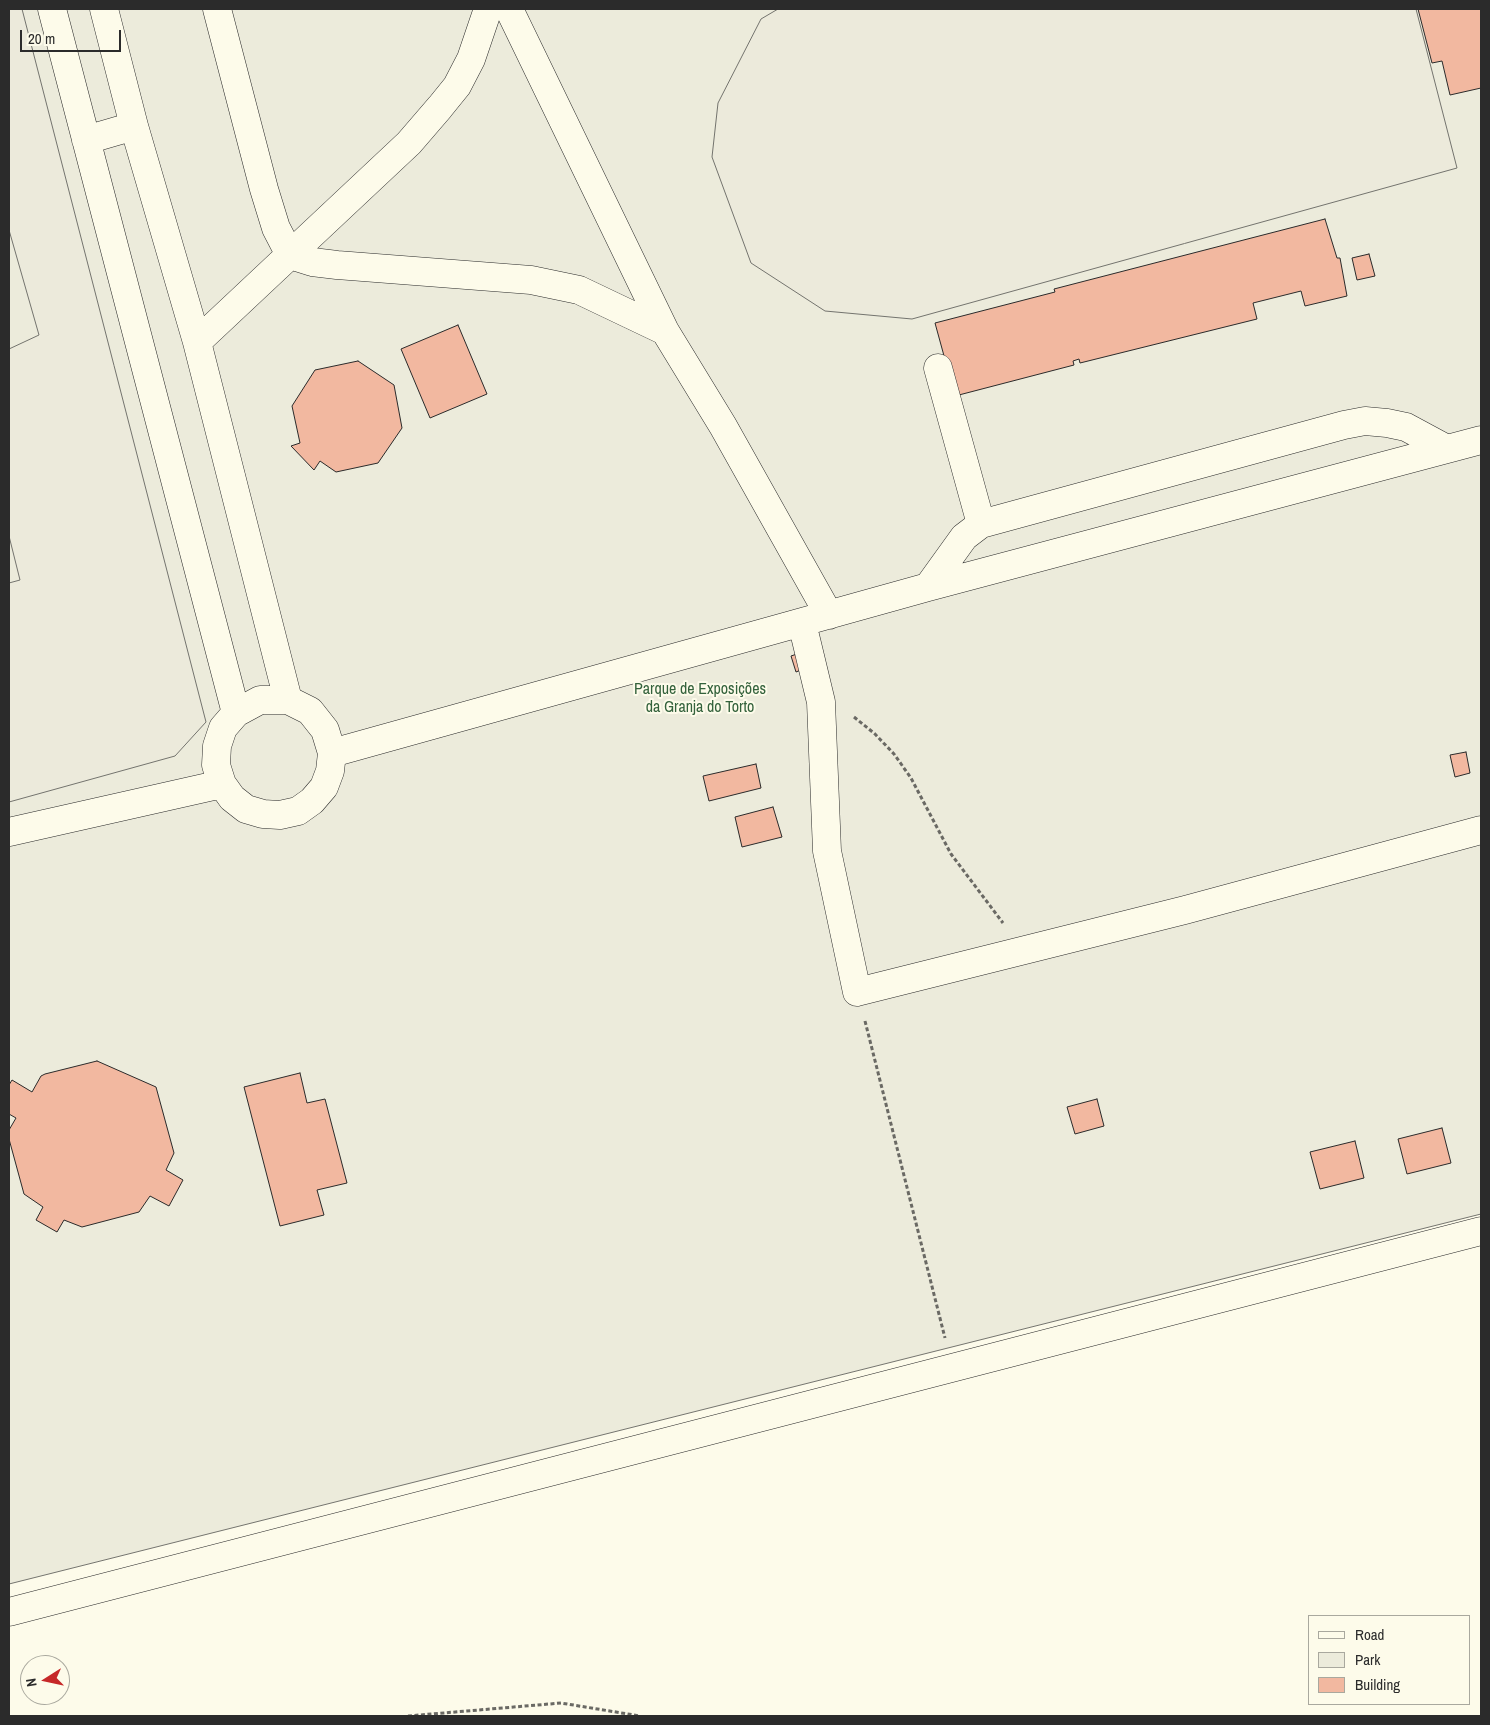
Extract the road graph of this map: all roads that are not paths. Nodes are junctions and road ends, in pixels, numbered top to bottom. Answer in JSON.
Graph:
{"nodes":[{"id":1,"x":52,"y":9,"type":"edge"},
{"id":2,"x":104,"y":9,"type":"edge"},
{"id":3,"x":217,"y":9,"type":"edge"},
{"id":4,"x":488,"y":9,"type":"edge"},
{"id":5,"x":509,"y":9,"type":"edge"},
{"id":6,"x":134,"y":126,"type":"junction"},
{"id":7,"x":86,"y":140,"type":"junction"},
{"id":8,"x":290,"y":255,"type":"junction"},
{"id":9,"x":665,"y":331,"type":"junction"},
{"id":10,"x":197,"y":342,"type":"junction"},
{"id":11,"x":938,"y":368,"type":"dead end"},
{"id":12,"x":1481,"y":440,"type":"edge"},
{"id":13,"x":1445,"y":448,"type":"junction"},
{"id":14,"x":981,"y":524,"type":"junction"},
{"id":15,"x":928,"y":587,"type":"junction"},
{"id":16,"x":830,"y":615,"type":"junction"},
{"id":17,"x":802,"y":623,"type":"junction"},
{"id":18,"x":288,"y":700,"type":"junction"},
{"id":19,"x":236,"y":713,"type":"junction"},
{"id":20,"x":332,"y":754,"type":"junction"},
{"id":21,"x":222,"y":784,"type":"junction"},
{"id":22,"x":1481,"y":830,"type":"edge"},
{"id":23,"x":9,"y":832,"type":"edge"},
{"id":24,"x":1481,"y":1231,"type":"edge"},
{"id":25,"x":9,"y":1612,"type":"edge"}],
"edges":[{"from":1,"to":7,"type":"lane"},
{"from":2,"to":6,"type":"lane"},
{"from":3,"to":8,"type":"lane"},
{"from":4,"to":8,"type":"lane"},
{"from":5,"to":9,"type":"lane"},
{"from":6,"to":7,"type":"lane"},
{"from":6,"to":10,"type":"lane"},
{"from":7,"to":19,"type":"lane"},
{"from":8,"to":9,"type":"lane"},
{"from":8,"to":10,"type":"lane"},
{"from":9,"to":16,"type":"lane"},
{"from":10,"to":18,"type":"lane"},
{"from":11,"to":14,"type":"lane"},
{"from":12,"to":13,"type":"lane"},
{"from":13,"to":14,"type":"lane"},
{"from":13,"to":15,"type":"lane"},
{"from":14,"to":15,"type":"lane"},
{"from":15,"to":16,"type":"lane"},
{"from":16,"to":17,"type":"lane"},
{"from":17,"to":20,"type":"lane"},
{"from":17,"to":22,"type":"lane"},
{"from":18,"to":19,"type":"lane"},
{"from":18,"to":20,"type":"lane"},
{"from":19,"to":21,"type":"lane"},
{"from":20,"to":21,"type":"lane"},
{"from":21,"to":23,"type":"lane"},
{"from":24,"to":25,"type":"lane"}]}
